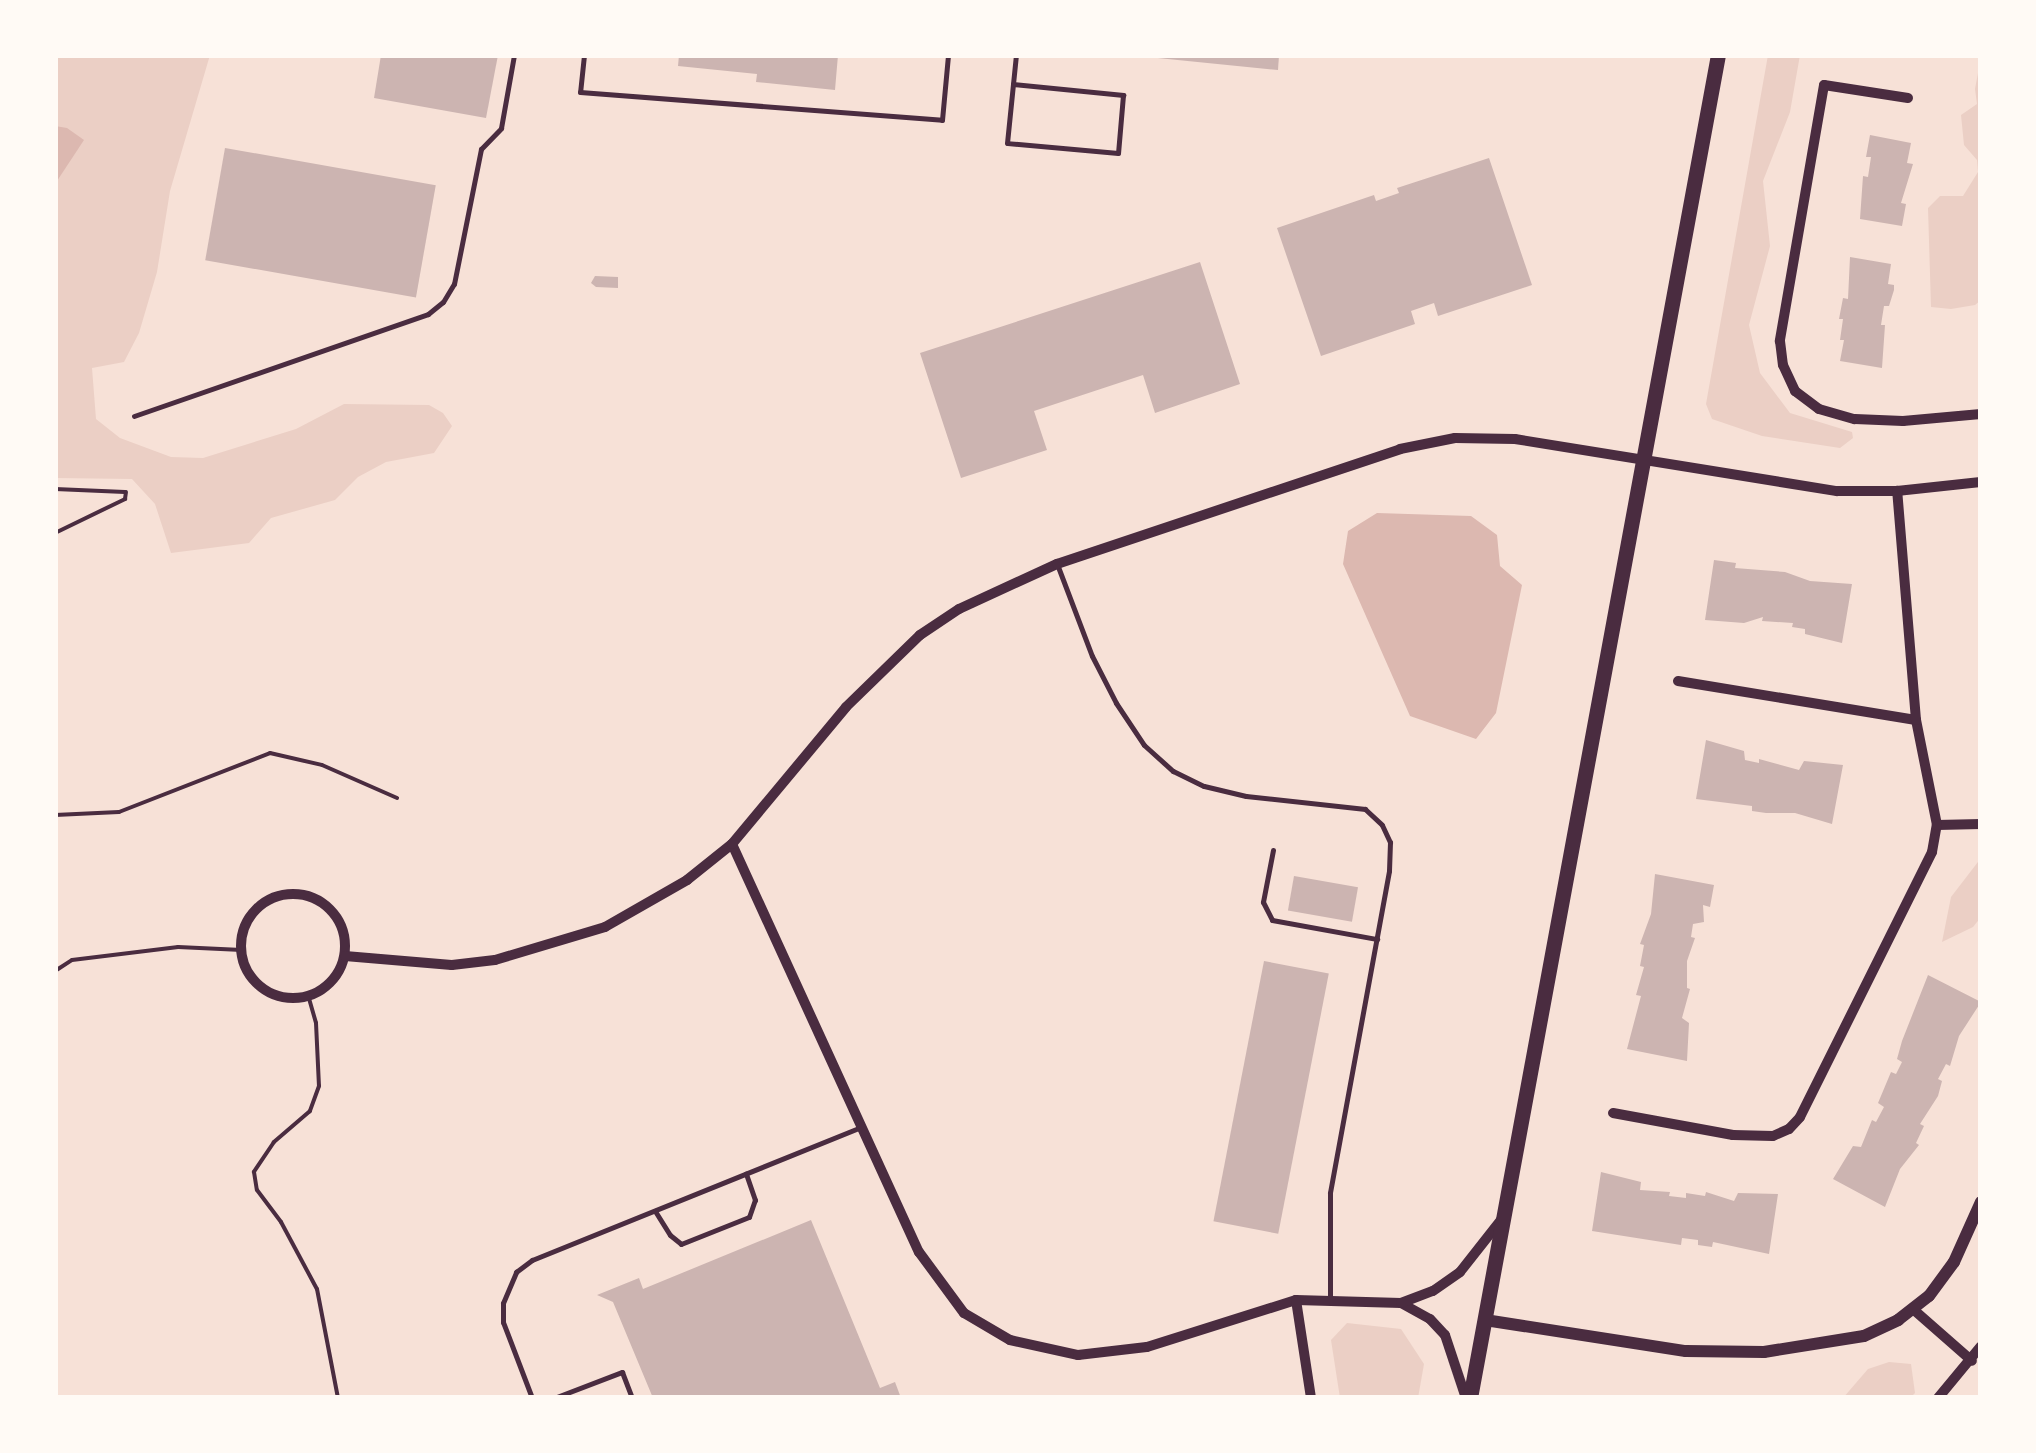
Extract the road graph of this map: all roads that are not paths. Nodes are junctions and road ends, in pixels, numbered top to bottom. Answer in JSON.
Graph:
{"nodes":[{"id":1,"x":514,"y":55,"type":"edge"},
{"id":2,"x":584,"y":55,"type":"edge"},
{"id":3,"x":948,"y":55,"type":"edge"},
{"id":4,"x":1016,"y":55,"type":"edge"},
{"id":5,"x":1718,"y":55,"type":"edge"},
{"id":6,"x":1013,"y":84,"type":"junction"},
{"id":7,"x":1908,"y":98,"type":"dead end"},
{"id":8,"x":1981,"y":414,"type":"edge"},
{"id":9,"x":134,"y":416,"type":"dead end"},
{"id":10,"x":1645,"y":458,"type":"junction"},
{"id":11,"x":1981,"y":482,"type":"edge"},
{"id":12,"x":1897,"y":491,"type":"junction"},
{"id":13,"x":1058,"y":564,"type":"junction"},
{"id":14,"x":1678,"y":681,"type":"dead end"},
{"id":15,"x":1916,"y":720,"type":"junction"},
{"id":16,"x":1937,"y":824,"type":"junction"},
{"id":17,"x":1981,"y":824,"type":"edge"},
{"id":18,"x":732,"y":844,"type":"junction"},
{"id":19,"x":1273,"y":850,"type":"dead end"},
{"id":20,"x":1377,"y":938,"type":"junction"},
{"id":21,"x":344,"y":956,"type":"junction"},
{"id":22,"x":1613,"y":1113,"type":"dead end"},
{"id":23,"x":862,"y":1127,"type":"junction"},
{"id":24,"x":746,"y":1174,"type":"junction"},
{"id":25,"x":1981,"y":1202,"type":"edge"},
{"id":26,"x":655,"y":1210,"type":"junction"},
{"id":27,"x":1504,"y":1215,"type":"junction"},
{"id":28,"x":1330,"y":1297,"type":"junction"},
{"id":29,"x":1296,"y":1300,"type":"junction"},
{"id":30,"x":1401,"y":1303,"type":"junction"},
{"id":31,"x":1914,"y":1310,"type":"junction"},
{"id":32,"x":1485,"y":1320,"type":"junction"},
{"id":33,"x":1981,"y":1346,"type":"edge"},
{"id":34,"x":1972,"y":1361,"type":"junction"},
{"id":35,"x":532,"y":1398,"type":"edge"},
{"id":36,"x":554,"y":1398,"type":"edge"},
{"id":37,"x":632,"y":1398,"type":"edge"},
{"id":38,"x":1311,"y":1398,"type":"edge"},
{"id":39,"x":1468,"y":1398,"type":"edge"},
{"id":40,"x":1938,"y":1398,"type":"edge"}],
"edges":[{"from":1,"to":9,"type":"lane"},
{"from":2,"to":3,"type":"lane"},
{"from":4,"to":6,"type":"lane"},
{"from":5,"to":10,"type":"main road"},
{"from":6,"to":6,"type":"lane"},
{"from":7,"to":8,"type":"street"},
{"from":10,"to":12,"type":"street"},
{"from":10,"to":13,"type":"street"},
{"from":10,"to":27,"type":"main road"},
{"from":11,"to":12,"type":"street"},
{"from":12,"to":15,"type":"street"},
{"from":13,"to":18,"type":"street"},
{"from":13,"to":20,"type":"lane"},
{"from":14,"to":15,"type":"street"},
{"from":15,"to":16,"type":"street"},
{"from":16,"to":17,"type":"street"},
{"from":16,"to":22,"type":"street"},
{"from":18,"to":21,"type":"street"},
{"from":18,"to":23,"type":"street"},
{"from":19,"to":20,"type":"lane"},
{"from":20,"to":28,"type":"lane"},
{"from":21,"to":21,"type":"street"},
{"from":23,"to":24,"type":"lane"},
{"from":23,"to":29,"type":"street"},
{"from":24,"to":26,"type":"lane"},
{"from":24,"to":26,"type":"lane"},
{"from":25,"to":31,"type":"street"},
{"from":26,"to":35,"type":"lane"},
{"from":27,"to":30,"type":"street"},
{"from":27,"to":32,"type":"main road"},
{"from":28,"to":29,"type":"street"},
{"from":28,"to":30,"type":"street"},
{"from":29,"to":38,"type":"street"},
{"from":30,"to":39,"type":"street"},
{"from":31,"to":32,"type":"street"},
{"from":31,"to":34,"type":"street"},
{"from":32,"to":39,"type":"main road"},
{"from":33,"to":34,"type":"street"},
{"from":34,"to":40,"type":"street"},
{"from":36,"to":37,"type":"lane"}]}
